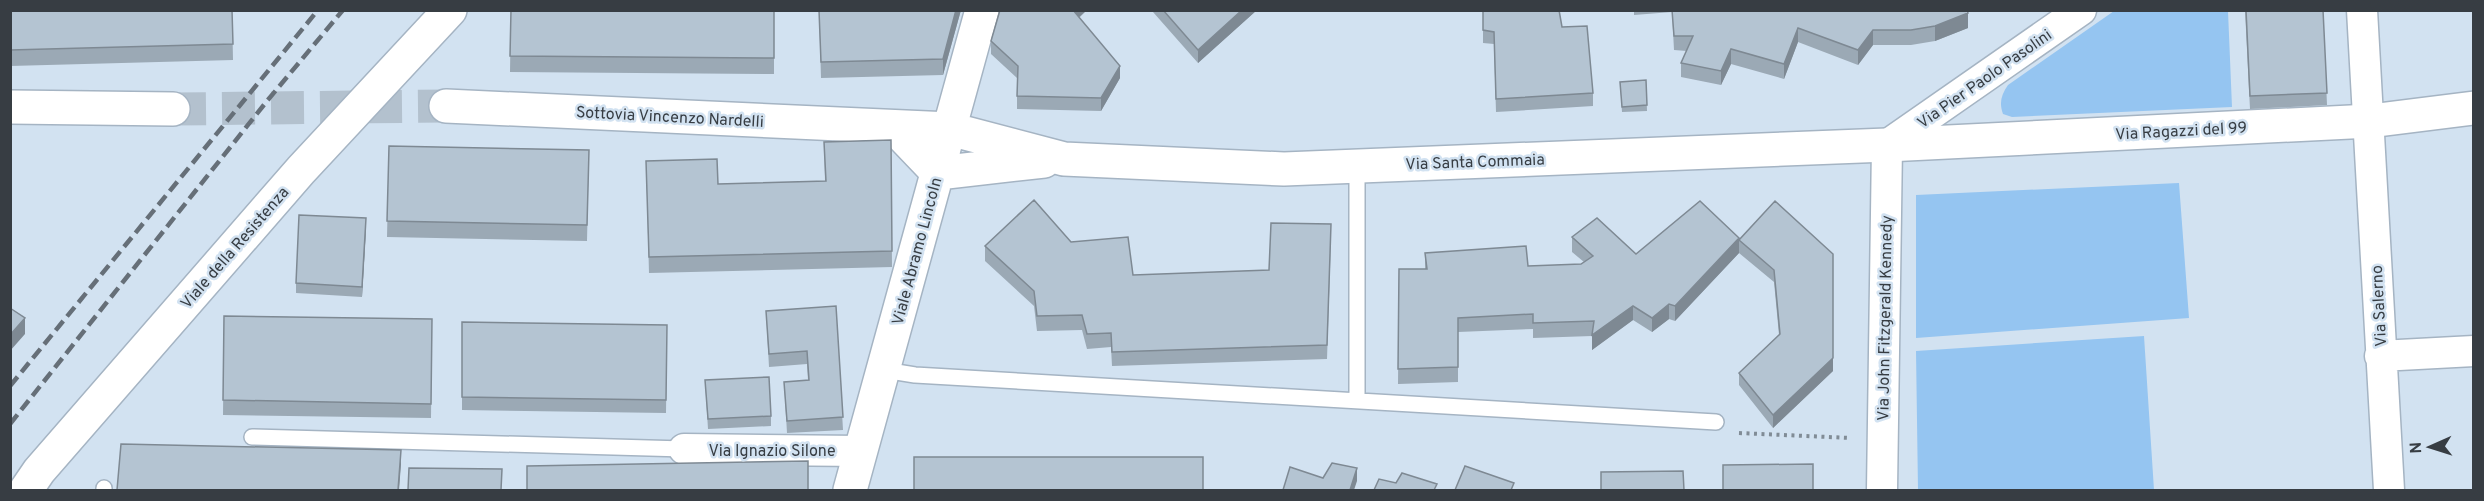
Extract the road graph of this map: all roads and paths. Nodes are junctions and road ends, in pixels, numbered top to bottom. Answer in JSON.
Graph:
{"nodes":[{"id":1,"x":450,"y":10,"type":"edge"},
{"id":2,"x":982,"y":10,"type":"edge"},
{"id":3,"x":2081,"y":10,"type":"edge"},
{"id":4,"x":2362,"y":10,"type":"edge"},
{"id":5,"x":446,"y":106,"type":"tunnel mouth"},
{"id":6,"x":10,"y":107,"type":"edge"},
{"id":7,"x":2474,"y":108,"type":"edge"},
{"id":8,"x":174,"y":109,"type":"tunnel mouth"},
{"id":9,"x":2370,"y":121,"type":"junction"},
{"id":10,"x":894,"y":127,"type":"junction"},
{"id":11,"x":950,"y":129,"type":"junction"},
{"id":12,"x":1887,"y":145,"type":"junction"},
{"id":13,"x":1064,"y":159,"type":"junction"},
{"id":14,"x":1357,"y":166,"type":"junction"},
{"id":15,"x":938,"y":173,"type":"junction"},
{"id":16,"x":2474,"y":351,"type":"edge"},
{"id":17,"x":2380,"y":356,"type":"junction"},
{"id":18,"x":884,"y":370,"type":"junction"},
{"id":19,"x":1357,"y":399,"type":"junction"},
{"id":20,"x":1716,"y":422,"type":"joint"},
{"id":21,"x":252,"y":437,"type":"dead end"},
{"id":22,"x":1882,"y":440,"type":"junction"},
{"id":23,"x":684,"y":449,"type":"joint"},
{"id":24,"x":861,"y":451,"type":"junction"},
{"id":25,"x":26,"y":490,"type":"edge"},
{"id":26,"x":850,"y":490,"type":"edge"},
{"id":27,"x":1882,"y":490,"type":"edge"},
{"id":28,"x":2389,"y":490,"type":"edge"}],
"edges":[{"from":1,"to":25,"type":"street","name":"Viale della Resistenza"},
{"from":2,"to":11,"type":"street","name":"Viale Abramo Lincoln"},
{"from":3,"to":12,"type":"street","name":"Via Pier Paolo Pasolini"},
{"from":4,"to":9,"type":"street","name":"Via Salerno"},
{"from":5,"to":10,"type":"street","name":"Sottovia Vincenzo Nardelli"},
{"from":6,"to":8,"type":"street"},
{"from":7,"to":9,"type":"street","name":"Via Ragazzi del 99"},
{"from":9,"to":12,"type":"street","name":"Via Ragazzi del 99"},
{"from":9,"to":17,"type":"street","name":"Via Salerno"},
{"from":10,"to":11,"type":"street","name":"Sottovia Vincenzo Nardelli"},
{"from":10,"to":15,"type":"street"},
{"from":11,"to":13,"type":"street","name":"Via Santa Commaia"},
{"from":11,"to":15,"type":"street","name":"Viale Abramo Lincoln"},
{"from":12,"to":14,"type":"street","name":"Via Santa Commaia"},
{"from":12,"to":22,"type":"street","name":"Via John Fitzgerald Kennedy"},
{"from":13,"to":14,"type":"street","name":"Via Santa Commaia"},
{"from":13,"to":15,"type":"street","name":"Via Santa Commaia"},
{"from":14,"to":19,"type":"lane"},
{"from":15,"to":18,"type":"street","name":"Viale Abramo Lincoln"},
{"from":16,"to":17,"type":"street"},
{"from":17,"to":28,"type":"street","name":"Via Salerno"},
{"from":18,"to":19,"type":"lane"},
{"from":18,"to":24,"type":"street","name":"Viale Abramo Lincoln"},
{"from":19,"to":20,"type":"lane"},
{"from":20,"to":22,"type":"path"},
{"from":21,"to":23,"type":"lane"},
{"from":22,"to":27,"type":"street","name":"Via John Fitzgerald Kennedy"},
{"from":23,"to":24,"type":"street","name":"Via Ignazio Silone"},
{"from":24,"to":26,"type":"street","name":"Viale Abramo Lincoln"}]}
